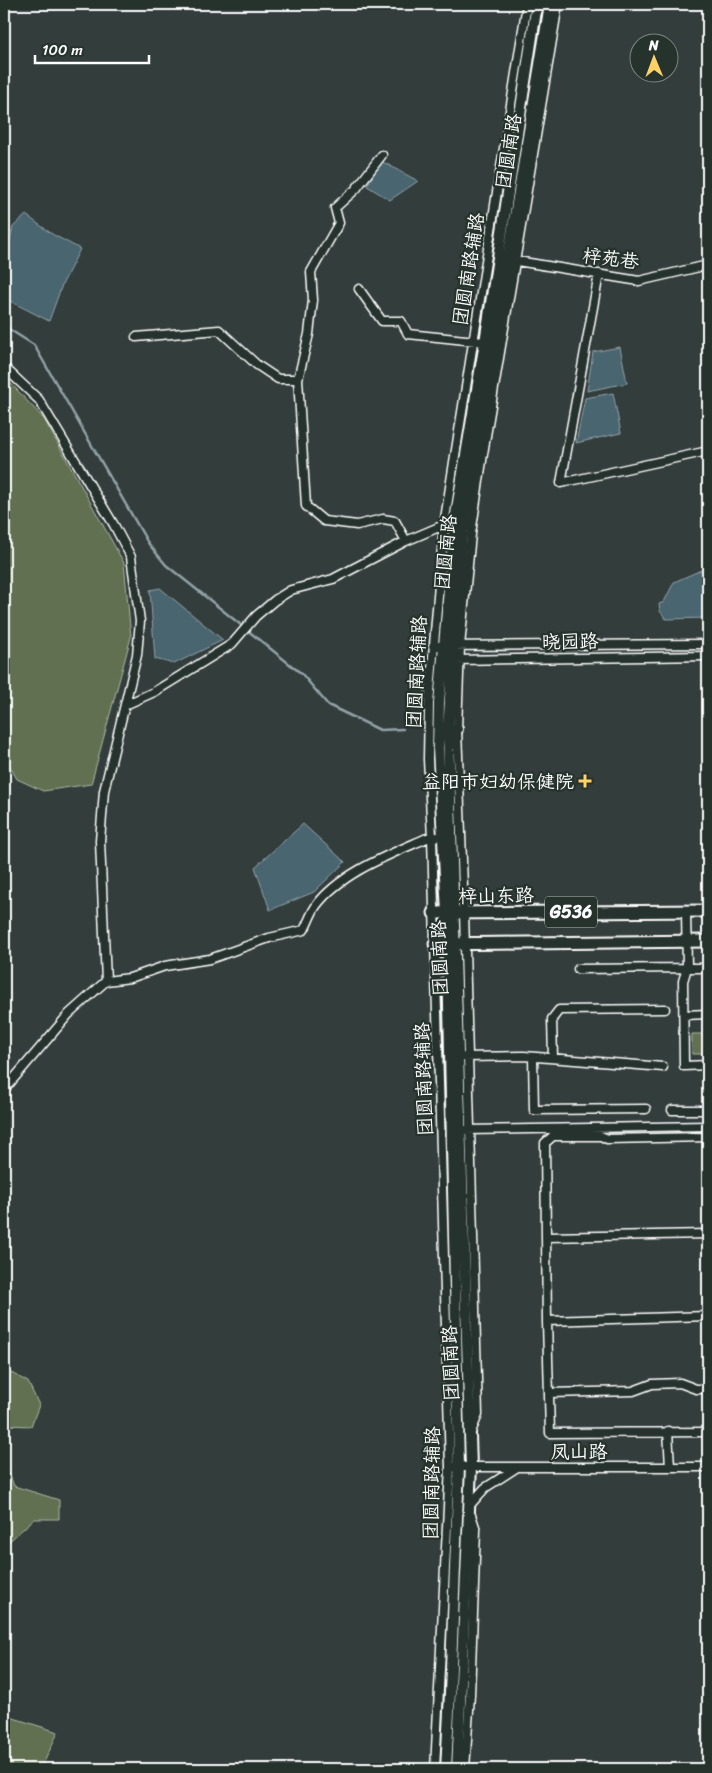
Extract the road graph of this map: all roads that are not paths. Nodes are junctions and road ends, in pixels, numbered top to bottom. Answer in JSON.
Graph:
{"nodes":[{"id":1,"x":527,"y":4,"type":"edge"},
{"id":2,"x":538,"y":4,"type":"edge"},
{"id":3,"x":550,"y":4,"type":"edge"},
{"id":4,"x":558,"y":4,"type":"edge"},
{"id":5,"x":382,"y":155,"type":"dead end"},
{"id":6,"x":512,"y":260,"type":"junction"},
{"id":7,"x":708,"y":265,"type":"edge"},
{"id":8,"x":599,"y":274,"type":"junction"},
{"id":9,"x":359,"y":288,"type":"dead end"},
{"id":10,"x":136,"y":337,"type":"dead end"},
{"id":11,"x":473,"y":340,"type":"junction"},
{"id":12,"x":485,"y":342,"type":"junction"},
{"id":13,"x":4,"y":367,"type":"edge"},
{"id":14,"x":298,"y":379,"type":"junction"},
{"id":15,"x":708,"y":451,"type":"edge"},
{"id":16,"x":455,"y":520,"type":"junction"},
{"id":17,"x":444,"y":525,"type":"junction"},
{"id":18,"x":406,"y":541,"type":"junction"},
{"id":19,"x":708,"y":644,"type":"edge"},
{"id":20,"x":447,"y":646,"type":"junction"},
{"id":21,"x":708,"y":656,"type":"edge"},
{"id":22,"x":446,"y":659,"type":"junction"},
{"id":23,"x":125,"y":705,"type":"junction"},
{"id":24,"x":457,"y":729,"type":"junction"},
{"id":25,"x":449,"y":750,"type":"junction"},
{"id":26,"x":437,"y":837,"type":"junction"},
{"id":27,"x":686,"y":911,"type":"junction"},
{"id":28,"x":708,"y":911,"type":"edge"},
{"id":29,"x":434,"y":913,"type":"junction"},
{"id":30,"x":455,"y":913,"type":"junction"},
{"id":31,"x":687,"y":941,"type":"junction"},
{"id":32,"x":708,"y":941,"type":"edge"},
{"id":33,"x":451,"y":944,"type":"junction"},
{"id":34,"x":687,"y":968,"type":"junction"},
{"id":35,"x":708,"y":968,"type":"edge"},
{"id":36,"x":578,"y":969,"type":"dead end"},
{"id":37,"x":106,"y":981,"type":"junction"},
{"id":38,"x":666,"y":1008,"type":"dead end"},
{"id":39,"x":684,"y":1014,"type":"junction"},
{"id":40,"x":708,"y":1014,"type":"edge"},
{"id":41,"x":463,"y":1057,"type":"junction"},
{"id":42,"x":533,"y":1057,"type":"junction"},
{"id":43,"x":553,"y":1058,"type":"junction"},
{"id":44,"x":708,"y":1065,"type":"edge"},
{"id":45,"x":663,"y":1067,"type":"dead end"},
{"id":46,"x":4,"y":1090,"type":"edge"},
{"id":47,"x":646,"y":1109,"type":"dead end"},
{"id":48,"x":672,"y":1110,"type":"dead end"},
{"id":49,"x":708,"y":1110,"type":"edge"},
{"id":50,"x":708,"y":1126,"type":"edge"},
{"id":51,"x":465,"y":1130,"type":"junction"},
{"id":52,"x":708,"y":1137,"type":"edge"},
{"id":53,"x":708,"y":1234,"type":"edge"},
{"id":54,"x":546,"y":1237,"type":"junction"},
{"id":55,"x":708,"y":1316,"type":"edge"},
{"id":56,"x":547,"y":1321,"type":"junction"},
{"id":57,"x":708,"y":1389,"type":"edge"},
{"id":58,"x":549,"y":1392,"type":"junction"},
{"id":59,"x":668,"y":1431,"type":"junction"},
{"id":60,"x":708,"y":1432,"type":"edge"},
{"id":61,"x":454,"y":1467,"type":"junction"},
{"id":62,"x":471,"y":1467,"type":"junction"},
{"id":63,"x":518,"y":1468,"type":"junction"},
{"id":64,"x":670,"y":1468,"type":"junction"},
{"id":65,"x":708,"y":1468,"type":"edge"},
{"id":66,"x":469,"y":1508,"type":"junction"},
{"id":67,"x":434,"y":1769,"type":"edge"},
{"id":68,"x":446,"y":1769,"type":"edge"},
{"id":69,"x":457,"y":1769,"type":"edge"},
{"id":70,"x":465,"y":1769,"type":"edge"}],
"edges":[{"from":1,"to":11,"type":"street","name":"团圆南路辅路"},
{"from":2,"to":12,"type":"main road","name":"团圆南路"},
{"from":3,"to":6,"type":"main road","name":"团圆南路"},
{"from":4,"to":6,"type":"street"},
{"from":5,"to":14,"type":"street"},
{"from":6,"to":8,"type":"street","name":"梓苑巷"},
{"from":6,"to":20,"type":"main road","name":"团圆南路"},
{"from":7,"to":8,"type":"street","name":"梓苑巷"},
{"from":8,"to":15,"type":"street"},
{"from":9,"to":11,"type":"street"},
{"from":10,"to":14,"type":"street"},
{"from":11,"to":12,"type":"street"},
{"from":11,"to":17,"type":"street","name":"团圆南路辅路"},
{"from":12,"to":16,"type":"main road","name":"团圆南路"},
{"from":13,"to":23,"type":"street"},
{"from":14,"to":18,"type":"street"},
{"from":16,"to":17,"type":"street"},
{"from":16,"to":20,"type":"main road","name":"团圆南路"},
{"from":17,"to":18,"type":"street"},
{"from":17,"to":20,"type":"street","name":"团圆南路辅路"},
{"from":18,"to":23,"type":"street"},
{"from":19,"to":20,"type":"street","name":"晓园路"},
{"from":20,"to":22,"type":"main road","name":"团圆南路"},
{"from":20,"to":22,"type":"street","name":"团圆南路辅路"},
{"from":21,"to":22,"type":"street","name":"晓园路"},
{"from":22,"to":24,"type":"street","name":"团圆南路辅路"},
{"from":22,"to":25,"type":"main road","name":"团圆南路"},
{"from":22,"to":26,"type":"main road","name":"团圆南路"},
{"from":23,"to":37,"type":"street"},
{"from":24,"to":25,"type":"main road"},
{"from":24,"to":30,"type":"street","name":"团圆南路辅路"},
{"from":25,"to":30,"type":"main road","name":"团圆南路"},
{"from":26,"to":29,"type":"street"},
{"from":26,"to":30,"type":"main road","name":"团圆南路"},
{"from":26,"to":37,"type":"street"},
{"from":27,"to":28,"type":"highway","name":"梓山东路","number":"G536"},
{"from":27,"to":30,"type":"highway","name":"梓山东路","number":"G536"},
{"from":27,"to":31,"type":"street"},
{"from":29,"to":30,"type":"highway","name":"梓山东路","number":"G536"},
{"from":29,"to":33,"type":"street"},
{"from":30,"to":33,"type":"main road","name":"团圆南路"},
{"from":31,"to":32,"type":"highway","number":"G536"},
{"from":31,"to":33,"type":"highway","number":"G536"},
{"from":31,"to":34,"type":"street"},
{"from":33,"to":41,"type":"main road","name":"团圆南路"},
{"from":33,"to":61,"type":"main road","name":"团圆南路"},
{"from":34,"to":35,"type":"street"},
{"from":34,"to":36,"type":"street"},
{"from":34,"to":39,"type":"street"},
{"from":37,"to":46,"type":"street"},
{"from":38,"to":43,"type":"street"},
{"from":39,"to":40,"type":"street"},
{"from":39,"to":44,"type":"street"},
{"from":41,"to":42,"type":"street"},
{"from":41,"to":51,"type":"main road","name":"团圆南路"},
{"from":42,"to":43,"type":"street"},
{"from":42,"to":47,"type":"street"},
{"from":43,"to":45,"type":"street"},
{"from":48,"to":49,"type":"street"},
{"from":50,"to":51,"type":"street"},
{"from":51,"to":62,"type":"main road","name":"团圆南路"},
{"from":52,"to":54,"type":"street"},
{"from":53,"to":54,"type":"street"},
{"from":54,"to":56,"type":"street"},
{"from":55,"to":56,"type":"street"},
{"from":56,"to":58,"type":"street"},
{"from":57,"to":58,"type":"street"},
{"from":58,"to":59,"type":"street"},
{"from":59,"to":60,"type":"street"},
{"from":59,"to":64,"type":"street"},
{"from":61,"to":62,"type":"street","name":"凤山路"},
{"from":61,"to":67,"type":"street","name":"团圆南路辅路"},
{"from":61,"to":68,"type":"main road","name":"团圆南路"},
{"from":62,"to":63,"type":"street","name":"凤山路"},
{"from":62,"to":66,"type":"main road","name":"团圆南路"},
{"from":63,"to":64,"type":"street","name":"凤山路"},
{"from":63,"to":66,"type":"street"},
{"from":64,"to":65,"type":"street","name":"凤山路"},
{"from":66,"to":69,"type":"main road","name":"团圆南路"},
{"from":66,"to":70,"type":"street","name":"团圆南路辅路"}]}
